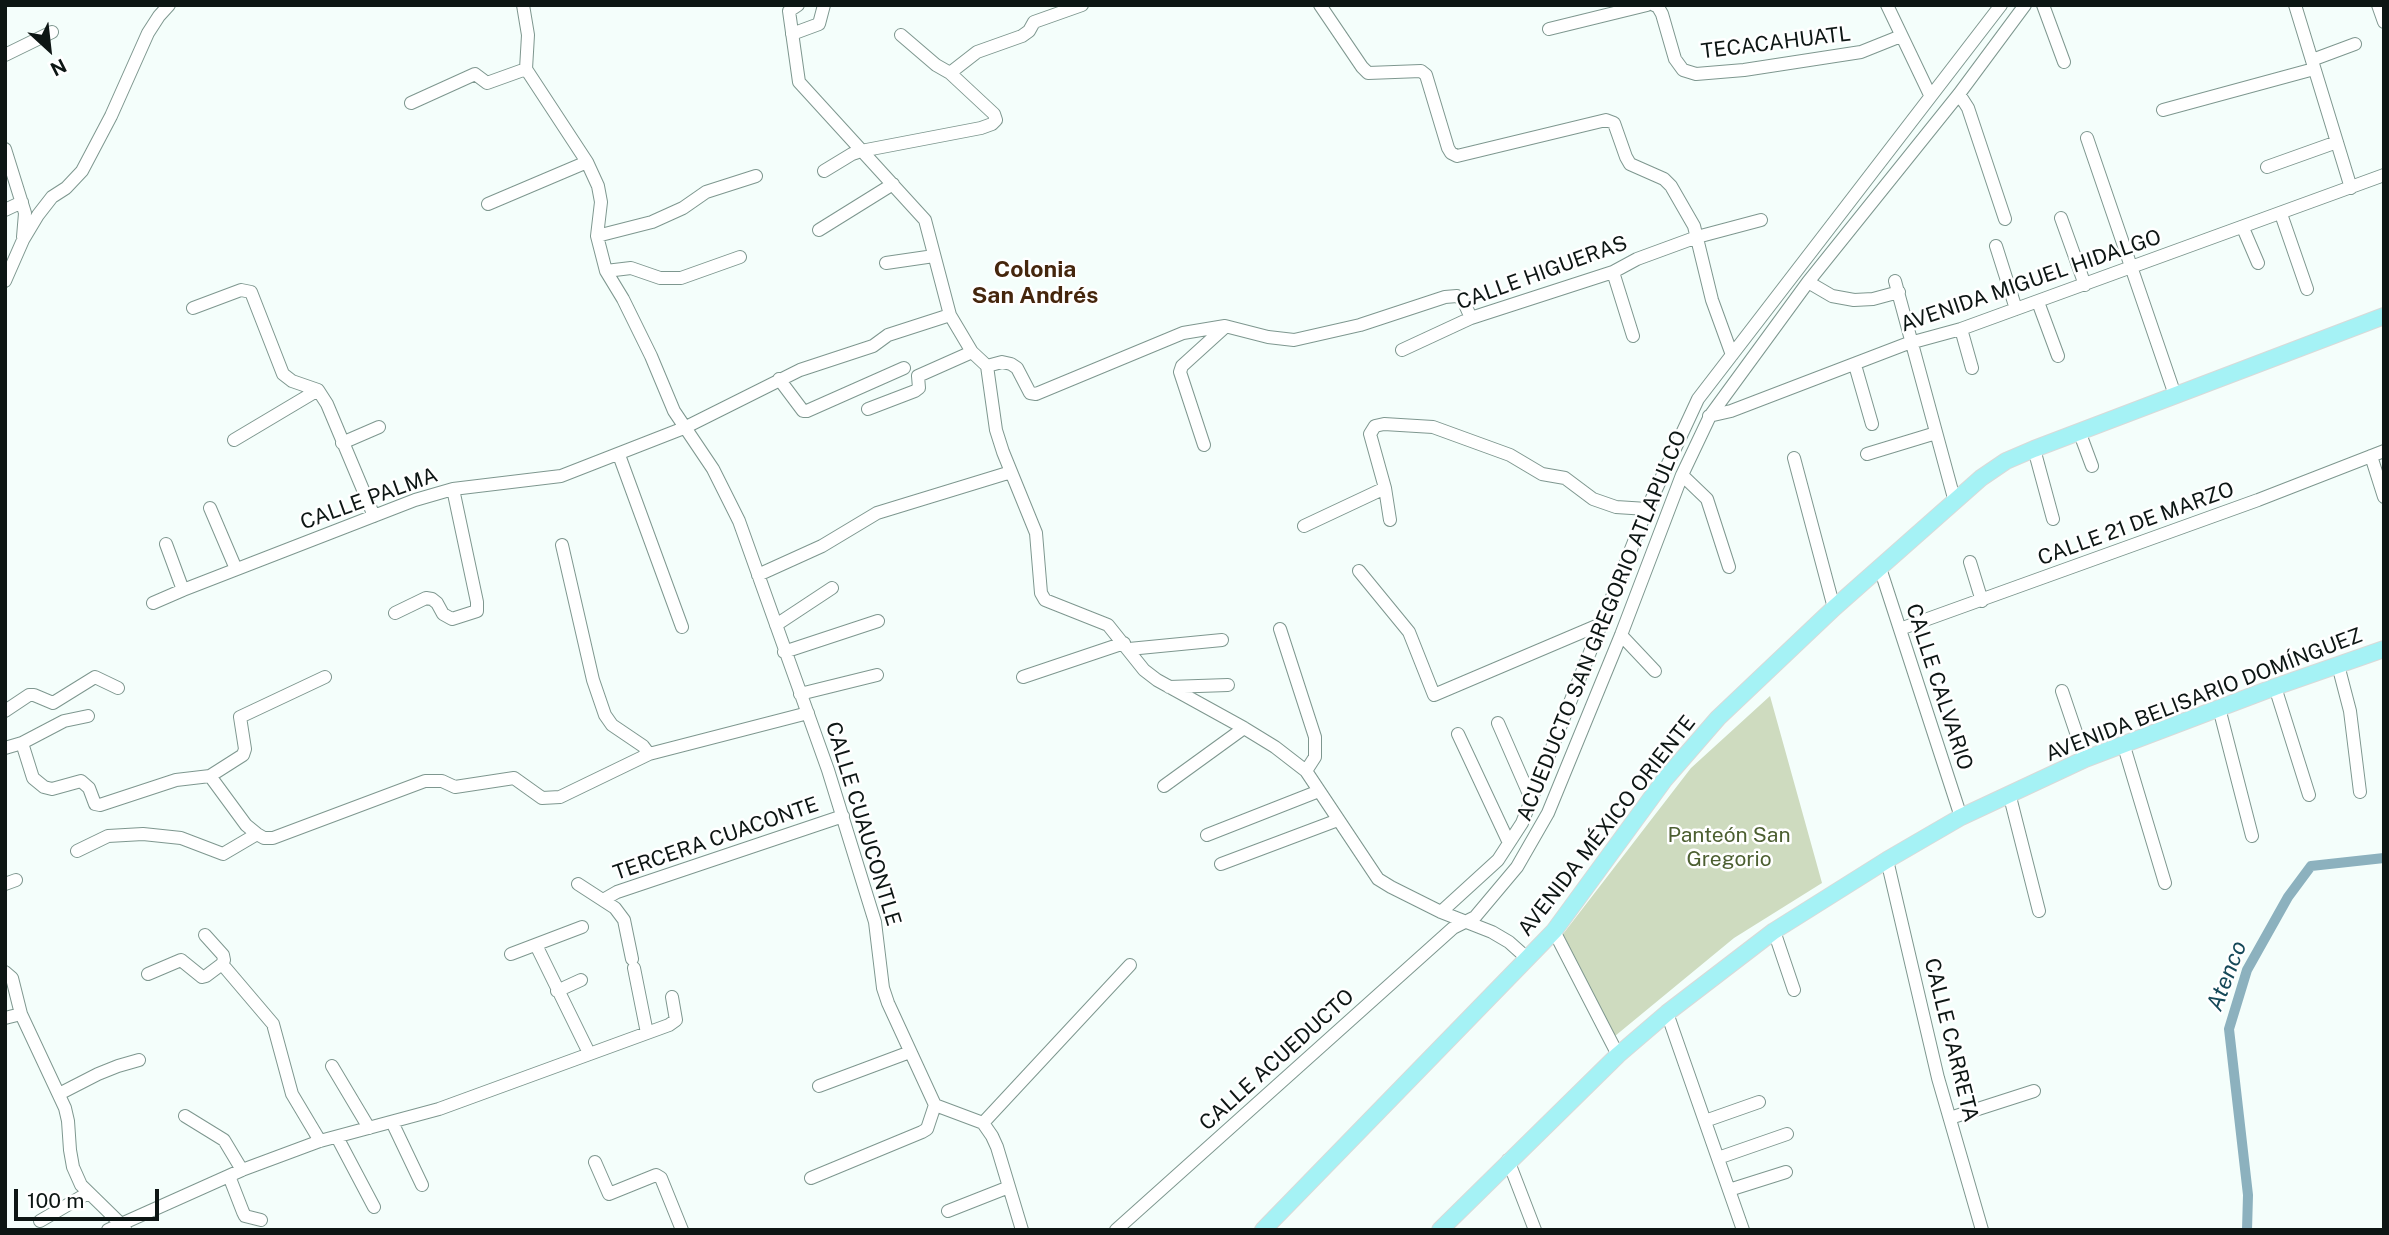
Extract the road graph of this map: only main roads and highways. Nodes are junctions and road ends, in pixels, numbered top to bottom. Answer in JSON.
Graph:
{"nodes":[{"id":1,"x":2384,"y":316,"type":"edge"},
{"id":2,"x":2384,"y":649,"type":"edge"},
{"id":3,"x":1263,"y":1230,"type":"edge"},
{"id":4,"x":1440,"y":1230,"type":"edge"}],
"edges":[{"from":1,"to":3,"type":"main road","name":"AVENIDA MÉXICO ORIENTE"},
{"from":2,"to":4,"type":"main road","name":"AVENIDA BELISARIO DOMÍNGUEZ"}]}
